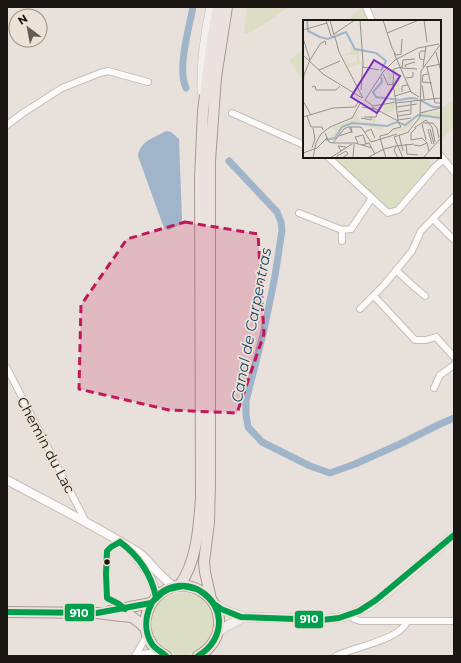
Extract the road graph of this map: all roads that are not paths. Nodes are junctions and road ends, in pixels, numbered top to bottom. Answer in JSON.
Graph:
{"nodes":[{"id":1,"x":211,"y":7,"type":"edge"},
{"id":2,"x":218,"y":7,"type":"edge"},
{"id":3,"x":227,"y":7,"type":"edge"},
{"id":4,"x":231,"y":7,"type":"edge"},
{"id":5,"x":366,"y":7,"type":"edge"},
{"id":6,"x":372,"y":20,"type":"edge"},
{"id":7,"x":221,"y":42,"type":"junction"},
{"id":8,"x":148,"y":82,"type":"dead end"},
{"id":9,"x":203,"y":111,"type":"junction"},
{"id":10,"x":232,"y":113,"type":"dead end"},
{"id":11,"x":7,"y":125,"type":"edge"},
{"id":12,"x":303,"y":145,"type":"edge"},
{"id":13,"x":441,"y":157,"type":"edge"},
{"id":14,"x":329,"y":158,"type":"edge"},
{"id":15,"x":440,"y":158,"type":"edge"},
{"id":16,"x":454,"y":172,"type":"edge"},
{"id":17,"x":372,"y":198,"type":"junction"},
{"id":18,"x":454,"y":198,"type":"edge"},
{"id":19,"x":299,"y":213,"type":"dead end"},
{"id":20,"x":432,"y":219,"type":"junction"},
{"id":21,"x":342,"y":230,"type":"junction"},
{"id":22,"x":454,"y":240,"type":"edge"},
{"id":23,"x":342,"y":241,"type":"dead end"},
{"id":24,"x":396,"y":270,"type":"junction"},
{"id":25,"x":374,"y":296,"type":"junction"},
{"id":26,"x":425,"y":296,"type":"dead end"},
{"id":27,"x":360,"y":309,"type":"dead end"},
{"id":28,"x":454,"y":357,"type":"edge"},
{"id":29,"x":454,"y":365,"type":"edge"},
{"id":30,"x":7,"y":368,"type":"edge"},
{"id":31,"x":434,"y":388,"type":"dead end"},
{"id":32,"x":7,"y":480,"type":"edge"},
{"id":33,"x":86,"y":522,"type":"junction"},
{"id":34,"x":454,"y":535,"type":"edge"},
{"id":35,"x":130,"y":548,"type":"junction"},
{"id":36,"x":177,"y":586,"type":"junction"},
{"id":37,"x":212,"y":598,"type":"junction"},
{"id":38,"x":153,"y":600,"type":"junction"},
{"id":39,"x":7,"y":612,"type":"edge"},
{"id":40,"x":97,"y":613,"type":"junction"},
{"id":41,"x":350,"y":615,"type":"junction"},
{"id":42,"x":244,"y":617,"type":"junction"},
{"id":43,"x":407,"y":621,"type":"junction"},
{"id":44,"x":454,"y":621,"type":"edge"},
{"id":45,"x":146,"y":631,"type":"junction"},
{"id":46,"x":218,"y":632,"type":"junction"},
{"id":47,"x":162,"y":654,"type":"edge"},
{"id":48,"x":202,"y":655,"type":"edge"},
{"id":49,"x":135,"y":656,"type":"edge"},
{"id":50,"x":139,"y":656,"type":"edge"},
{"id":51,"x":336,"y":656,"type":"edge"}],
"edges":[{"from":1,"to":9,"type":"main road"},
{"from":2,"to":9,"type":"main road"},
{"from":3,"to":7,"type":"main road"},
{"from":4,"to":7,"type":"main road"},
{"from":5,"to":6,"type":"street"},
{"from":7,"to":37,"type":"main road"},
{"from":8,"to":11,"type":"street"},
{"from":9,"to":36,"type":"main road"},
{"from":10,"to":12,"type":"street"},
{"from":13,"to":16,"type":"street"},
{"from":14,"to":17,"type":"street"},
{"from":15,"to":17,"type":"street"},
{"from":17,"to":21,"type":"street"},
{"from":18,"to":20,"type":"street"},
{"from":19,"to":21,"type":"street"},
{"from":20,"to":22,"type":"street"},
{"from":20,"to":24,"type":"street"},
{"from":21,"to":23,"type":"street"},
{"from":24,"to":25,"type":"street"},
{"from":24,"to":26,"type":"street"},
{"from":25,"to":27,"type":"street"},
{"from":25,"to":28,"type":"street"},
{"from":29,"to":31,"type":"street"},
{"from":30,"to":33,"type":"street","name":"Chemin du Lac"},
{"from":32,"to":33,"type":"street"},
{"from":33,"to":35,"type":"street"},
{"from":34,"to":41,"type":"main road"},
{"from":35,"to":36,"type":"street"},
{"from":35,"to":38,"type":"street"},
{"from":36,"to":37,"type":"main road"},
{"from":36,"to":38,"type":"main road"},
{"from":37,"to":42,"type":"main road"},
{"from":37,"to":46,"type":"main road"},
{"from":38,"to":40,"type":"main road"},
{"from":38,"to":45,"type":"main road"},
{"from":39,"to":40,"type":"main road"},
{"from":40,"to":45,"type":"main road"},
{"from":41,"to":42,"type":"main road"},
{"from":41,"to":43,"type":"street"},
{"from":42,"to":46,"type":"main road"},
{"from":43,"to":44,"type":"street"},
{"from":43,"to":51,"type":"street"},
{"from":45,"to":47,"type":"main road"},
{"from":45,"to":49,"type":"street"},
{"from":46,"to":48,"type":"main road"},
{"from":47,"to":50,"type":"street"}]}
